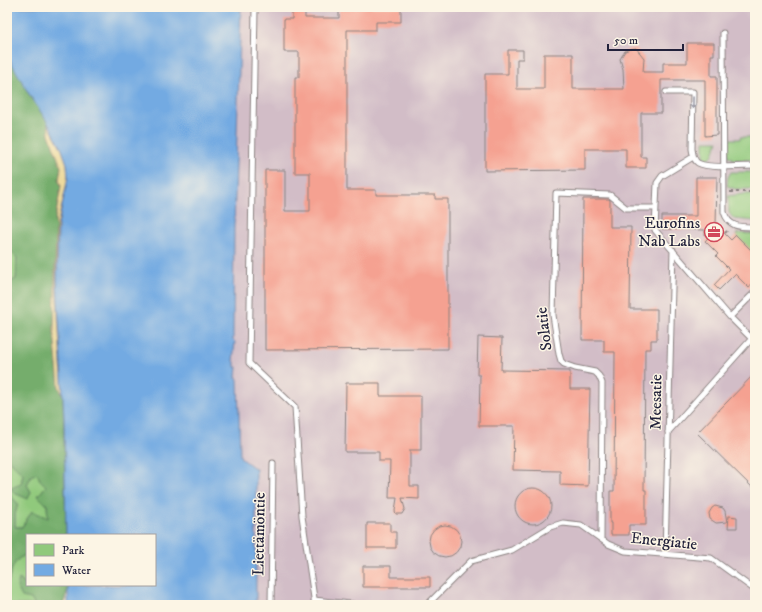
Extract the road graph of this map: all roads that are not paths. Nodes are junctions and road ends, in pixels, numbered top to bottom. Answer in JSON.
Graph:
{"nodes":[{"id":1,"x":257,"y":7,"type":"edge"},
{"id":2,"x":723,"y":33,"type":"dead end"},
{"id":3,"x":666,"y":92,"type":"dead end"},
{"id":4,"x":693,"y":157,"type":"junction"},
{"id":5,"x":723,"y":166,"type":"junction"},
{"id":6,"x":755,"y":166,"type":"edge"},
{"id":7,"x":656,"y":208,"type":"junction"},
{"id":8,"x":755,"y":227,"type":"edge"},
{"id":9,"x":673,"y":250,"type":"junction"},
{"id":10,"x":755,"y":292,"type":"edge"},
{"id":11,"x":730,"y":317,"type":"junction"},
{"id":12,"x":754,"y":339,"type":"edge"},
{"id":13,"x":668,"y":432,"type":"junction"},
{"id":14,"x":273,"y":463,"type":"dead end"},
{"id":15,"x":601,"y":538,"type":"junction"},
{"id":16,"x":666,"y":554,"type":"junction"},
{"id":17,"x":755,"y":590,"type":"edge"},
{"id":18,"x":314,"y":602,"type":"edge"},
{"id":19,"x":271,"y":605,"type":"edge"},
{"id":20,"x":359,"y":605,"type":"edge"},
{"id":21,"x":427,"y":605,"type":"edge"}],
"edges":[{"from":1,"to":18,"type":"lane"},
{"from":2,"to":5,"type":"lane"},
{"from":3,"to":4,"type":"lane","one_way":true},
{"from":4,"to":5,"type":"lane"},
{"from":4,"to":7,"type":"lane"},
{"from":5,"to":6,"type":"lane"},
{"from":5,"to":8,"type":"lane"},
{"from":7,"to":9,"type":"lane"},
{"from":7,"to":15,"type":"lane","name":"Solatie"},
{"from":9,"to":11,"type":"lane"},
{"from":9,"to":13,"type":"lane","name":"Meesatie"},
{"from":10,"to":11,"type":"lane"},
{"from":11,"to":12,"type":"lane"},
{"from":12,"to":13,"type":"lane"},
{"from":13,"to":16,"type":"lane","name":"Meesatie"},
{"from":14,"to":19,"type":"lane","name":"Liettämöntie"},
{"from":15,"to":16,"type":"lane","name":"Energiatie"},
{"from":15,"to":21,"type":"lane","name":"Energiatie"},
{"from":16,"to":17,"type":"lane","name":"Energiatie"},
{"from":18,"to":20,"type":"lane"}]}
